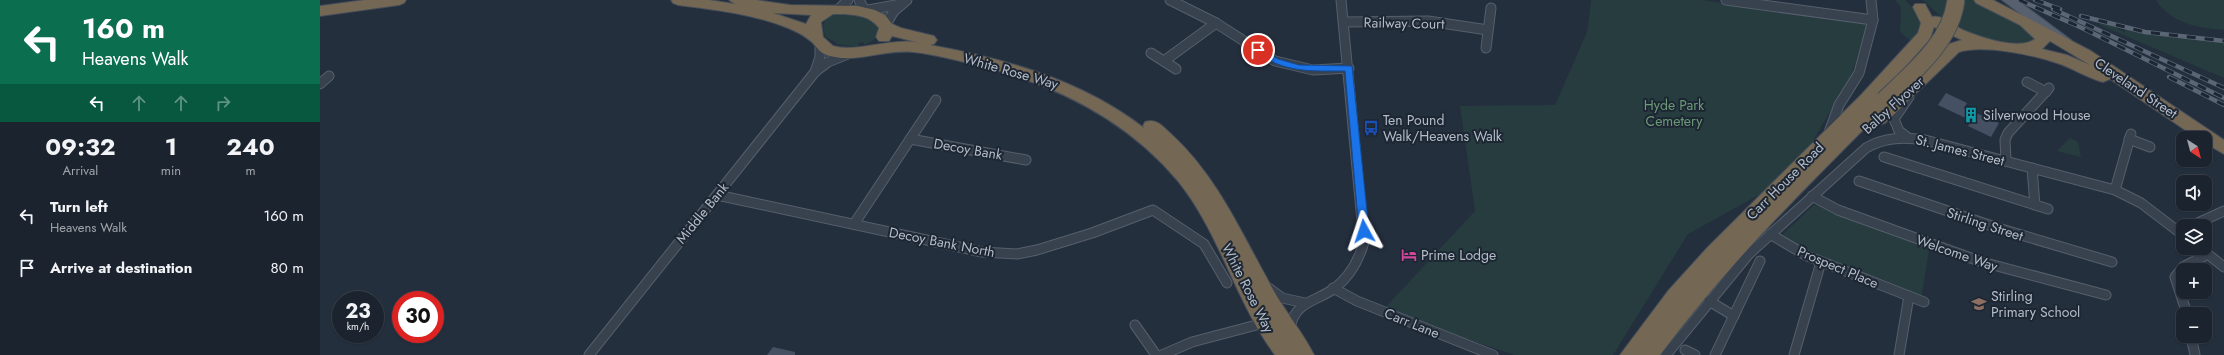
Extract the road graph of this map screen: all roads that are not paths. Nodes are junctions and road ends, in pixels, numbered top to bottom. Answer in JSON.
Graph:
{"nodes":[{"id":1,"x":320,"y":0,"type":"edge"},
{"id":2,"x":324,"y":0,"type":"edge"},
{"id":3,"x":398,"y":0,"type":"edge"},
{"id":4,"x":678,"y":0,"type":"edge"},
{"id":5,"x":736,"y":0,"type":"edge"},
{"id":6,"x":1170,"y":0,"type":"edge"},
{"id":7,"x":1342,"y":0,"type":"edge"},
{"id":8,"x":1726,"y":0,"type":"edge"},
{"id":9,"x":1871,"y":0,"type":"edge"},
{"id":10,"x":1956,"y":0,"type":"edge"},
{"id":11,"x":1981,"y":0,"type":"edge"},
{"id":12,"x":2008,"y":0,"type":"edge"},
{"id":13,"x":904,"y":2,"type":"edge"},
{"id":14,"x":1917,"y":3,"type":"edge"},
{"id":15,"x":840,"y":6,"type":"edge"},
{"id":16,"x":864,"y":6,"type":"edge"},
{"id":17,"x":1491,"y":8,"type":"dead end"},
{"id":18,"x":320,"y":11,"type":"edge"},
{"id":19,"x":1873,"y":20,"type":"junction"},
{"id":20,"x":1344,"y":22,"type":"junction"},
{"id":21,"x":2026,"y":22,"type":"junction"},
{"id":22,"x":1216,"y":23,"type":"junction"},
{"id":23,"x":887,"y":25,"type":"junction"},
{"id":24,"x":1488,"y":30,"type":"junction"},
{"id":25,"x":818,"y":40,"type":"junction"},
{"id":26,"x":1991,"y":44,"type":"junction"},
{"id":27,"x":1486,"y":48,"type":"dead end"},
{"id":28,"x":2026,"y":50,"type":"junction"},
{"id":29,"x":859,"y":52,"type":"junction"},
{"id":30,"x":1151,"y":53,"type":"dead end"},
{"id":31,"x":2086,"y":55,"type":"junction"},
{"id":32,"x":1164,"y":61,"type":"junction"},
{"id":33,"x":1349,"y":68,"type":"junction"},
{"id":34,"x":1176,"y":69,"type":"dead end"},
{"id":35,"x":815,"y":72,"type":"junction"},
{"id":36,"x":1926,"y":75,"type":"junction"},
{"id":37,"x":329,"y":76,"type":"dead end"},
{"id":38,"x":2027,"y":82,"type":"dead end"},
{"id":39,"x":320,"y":84,"type":"edge"},
{"id":40,"x":936,"y":100,"type":"dead end"},
{"id":41,"x":1884,"y":100,"type":"joint"},
{"id":42,"x":2182,"y":131,"type":"edge"},
{"id":43,"x":1907,"y":138,"type":"junction"},
{"id":44,"x":910,"y":139,"type":"junction"},
{"id":45,"x":1827,"y":139,"type":"junction"},
{"id":46,"x":2150,"y":147,"type":"dead end"},
{"id":47,"x":2224,"y":148,"type":"edge"},
{"id":48,"x":2212,"y":152,"type":"edge"},
{"id":49,"x":1884,"y":157,"type":"dead end"},
{"id":50,"x":1026,"y":160,"type":"dead end"},
{"id":51,"x":2006,"y":161,"type":"junction"},
{"id":52,"x":2224,"y":161,"type":"edge"},
{"id":53,"x":2032,"y":168,"type":"junction"},
{"id":54,"x":1859,"y":181,"type":"dead end"},
{"id":55,"x":1800,"y":183,"type":"junction"},
{"id":56,"x":2115,"y":190,"type":"junction"},
{"id":57,"x":717,"y":195,"type":"junction"},
{"id":58,"x":1812,"y":196,"type":"junction"},
{"id":59,"x":2035,"y":205,"type":"junction"},
{"id":60,"x":2048,"y":209,"type":"dead end"},
{"id":61,"x":2224,"y":211,"type":"edge"},
{"id":62,"x":2206,"y":219,"type":"edge"},
{"id":63,"x":854,"y":224,"type":"junction"},
{"id":64,"x":2176,"y":228,"type":"edge"},
{"id":65,"x":1770,"y":234,"type":"junction"},
{"id":66,"x":2198,"y":255,"type":"edge"},
{"id":67,"x":2209,"y":255,"type":"edge"},
{"id":68,"x":1760,"y":261,"type":"dead end"},
{"id":69,"x":1821,"y":262,"type":"junction"},
{"id":70,"x":2112,"y":262,"type":"dead end"},
{"id":71,"x":2224,"y":267,"type":"edge"},
{"id":72,"x":1261,"y":282,"type":"junction"},
{"id":73,"x":1227,"y":283,"type":"dead end"},
{"id":74,"x":1333,"y":288,"type":"junction"},
{"id":75,"x":2106,"y":295,"type":"dead end"},
{"id":76,"x":1909,"y":296,"type":"junction"},
{"id":77,"x":1709,"y":301,"type":"junction"},
{"id":78,"x":1924,"y":302,"type":"dead end"},
{"id":79,"x":1305,"y":303,"type":"junction"},
{"id":80,"x":2184,"y":307,"type":"edge"},
{"id":81,"x":1734,"y":316,"type":"junction"},
{"id":82,"x":1264,"y":323,"type":"junction"},
{"id":83,"x":1135,"y":325,"type":"dead end"},
{"id":84,"x":1290,"y":336,"type":"junction"},
{"id":85,"x":2192,"y":343,"type":"edge"},
{"id":86,"x":1686,"y":350,"type":"dead end"},
{"id":87,"x":589,"y":355,"type":"edge"},
{"id":88,"x":1156,"y":355,"type":"edge"},
{"id":89,"x":1162,"y":355,"type":"edge"},
{"id":90,"x":1286,"y":355,"type":"edge"},
{"id":91,"x":1304,"y":355,"type":"edge"},
{"id":92,"x":1493,"y":355,"type":"edge"},
{"id":93,"x":1630,"y":355,"type":"edge"},
{"id":94,"x":1649,"y":355,"type":"edge"},
{"id":95,"x":1666,"y":355,"type":"edge"},
{"id":96,"x":1695,"y":355,"type":"edge"},
{"id":97,"x":1715,"y":355,"type":"edge"},
{"id":98,"x":1794,"y":355,"type":"edge"},
{"id":99,"x":1899,"y":355,"type":"edge"},
{"id":100,"x":2195,"y":355,"type":"edge"}],
"edges":[{"from":1,"to":2,"type":"highway"},
{"from":3,"to":18,"type":"highway"},
{"from":4,"to":25,"type":"highway","name":"White Rose Way"},
{"from":5,"to":15,"type":"highway"},
{"from":6,"to":22,"type":"street"},
{"from":7,"to":20,"type":"street"},
{"from":8,"to":19,"type":"street"},
{"from":9,"to":19,"type":"street"},
{"from":10,"to":41,"type":"highway","name":"Balby Flyover","bridge":true},
{"from":11,"to":21,"type":"highway"},
{"from":12,"to":31,"type":"main road","name":"Cleveland Street"},
{"from":13,"to":16,"type":"street"},
{"from":13,"to":23,"type":"street"},
{"from":14,"to":26,"type":"highway","name":"Balby Flyover"},
{"from":14,"to":45,"type":"highway","name":"Carr House Road"},
{"from":15,"to":16,"type":"highway"},
{"from":15,"to":25,"type":"highway"},
{"from":16,"to":23,"type":"highway","name":"White Rose Way"},
{"from":17,"to":24,"type":"street"},
{"from":19,"to":45,"type":"street"},
{"from":20,"to":24,"type":"street","name":"Railway Court"},
{"from":20,"to":33,"type":"street"},
{"from":21,"to":28,"type":"highway"},
{"from":21,"to":31,"type":"highway","name":"Cleveland Street"},
{"from":22,"to":32,"type":"street"},
{"from":22,"to":33,"type":"street"},
{"from":23,"to":29,"type":"highway"},
{"from":23,"to":72,"type":"highway","name":"White Rose Way"},
{"from":24,"to":27,"type":"street"},
{"from":25,"to":29,"type":"highway","name":"White Rose Way"},
{"from":25,"to":35,"type":"street","name":"Middle Bank"},
{"from":26,"to":28,"type":"highway","name":"Balby Flyover"},
{"from":26,"to":36,"type":"highway","name":"Balby Flyover"},
{"from":28,"to":42,"type":"highway","name":"Cleveland Street"},
{"from":29,"to":35,"type":"street","name":"Middle Bank"},
{"from":29,"to":82,"type":"highway","name":"White Rose Way"},
{"from":30,"to":32,"type":"street"},
{"from":31,"to":47,"type":"highway","name":"Cleveland Street"},
{"from":32,"to":34,"type":"street"},
{"from":33,"to":74,"type":"street"},
{"from":35,"to":57,"type":"street","name":"Middle Bank"},
{"from":36,"to":43,"type":"street"},
{"from":36,"to":55,"type":"highway","name":"Balby Flyover"},
{"from":37,"to":39,"type":"street"},
{"from":38,"to":51,"type":"street"},
{"from":40,"to":44,"type":"street","name":"Decoy Bank"},
{"from":41,"to":55,"type":"highway","name":"Carr House Road"},
{"from":43,"to":51,"type":"street","name":"St. James Street"},
{"from":43,"to":58,"type":"street","name":"St. James Street"},
{"from":44,"to":50,"type":"street","name":"Decoy Bank"},
{"from":44,"to":63,"type":"street","name":"Decoy Bank"},
{"from":45,"to":93,"type":"highway","name":"Carr House Road"},
{"from":46,"to":56,"type":"street"},
{"from":48,"to":52,"type":"highway"},
{"from":49,"to":59,"type":"street"},
{"from":51,"to":53,"type":"street","name":"St. James Street"},
{"from":53,"to":56,"type":"street","name":"St. James Street"},
{"from":53,"to":59,"type":"street"},
{"from":54,"to":70,"type":"street","name":"Stirling Street"},
{"from":55,"to":94,"type":"highway","name":"Carr House Road"},
{"from":56,"to":64,"type":"street","name":"St. James Street"},
{"from":57,"to":63,"type":"street","name":"Decoy Bank North"},
{"from":57,"to":87,"type":"street","name":"Middle Bank"},
{"from":58,"to":65,"type":"street","name":"St. James Street"},
{"from":58,"to":75,"type":"street","name":"Welcome Way"},
{"from":59,"to":60,"type":"street"},
{"from":61,"to":62,"type":"street"},
{"from":63,"to":73,"type":"street","name":"Decoy Bank North"},
{"from":65,"to":69,"type":"street","name":"Prospect Place"},
{"from":65,"to":77,"type":"street","name":"St. James Street"},
{"from":66,"to":80,"type":"street"},
{"from":67,"to":71,"type":"street"},
{"from":68,"to":81,"type":"street"},
{"from":69,"to":76,"type":"street","name":"Prospect Place"},
{"from":69,"to":98,"type":"street"},
{"from":72,"to":79,"type":"street"},
{"from":72,"to":84,"type":"highway","name":"White Rose Way"},
{"from":74,"to":79,"type":"street"},
{"from":74,"to":92,"type":"street","name":"Carr Lane"},
{"from":76,"to":78,"type":"street","name":"Prospect Place"},
{"from":76,"to":99,"type":"street"},
{"from":77,"to":81,"type":"street"},
{"from":77,"to":95,"type":"street","name":"St. James Street"},
{"from":79,"to":84,"type":"street"},
{"from":81,"to":97,"type":"street"},
{"from":82,"to":89,"type":"street"},
{"from":82,"to":90,"type":"highway","name":"White Rose Way"},
{"from":83,"to":88,"type":"street"},
{"from":84,"to":91,"type":"highway","name":"White Rose Way"},
{"from":85,"to":100,"type":"street"},
{"from":86,"to":96,"type":"street"}]}
